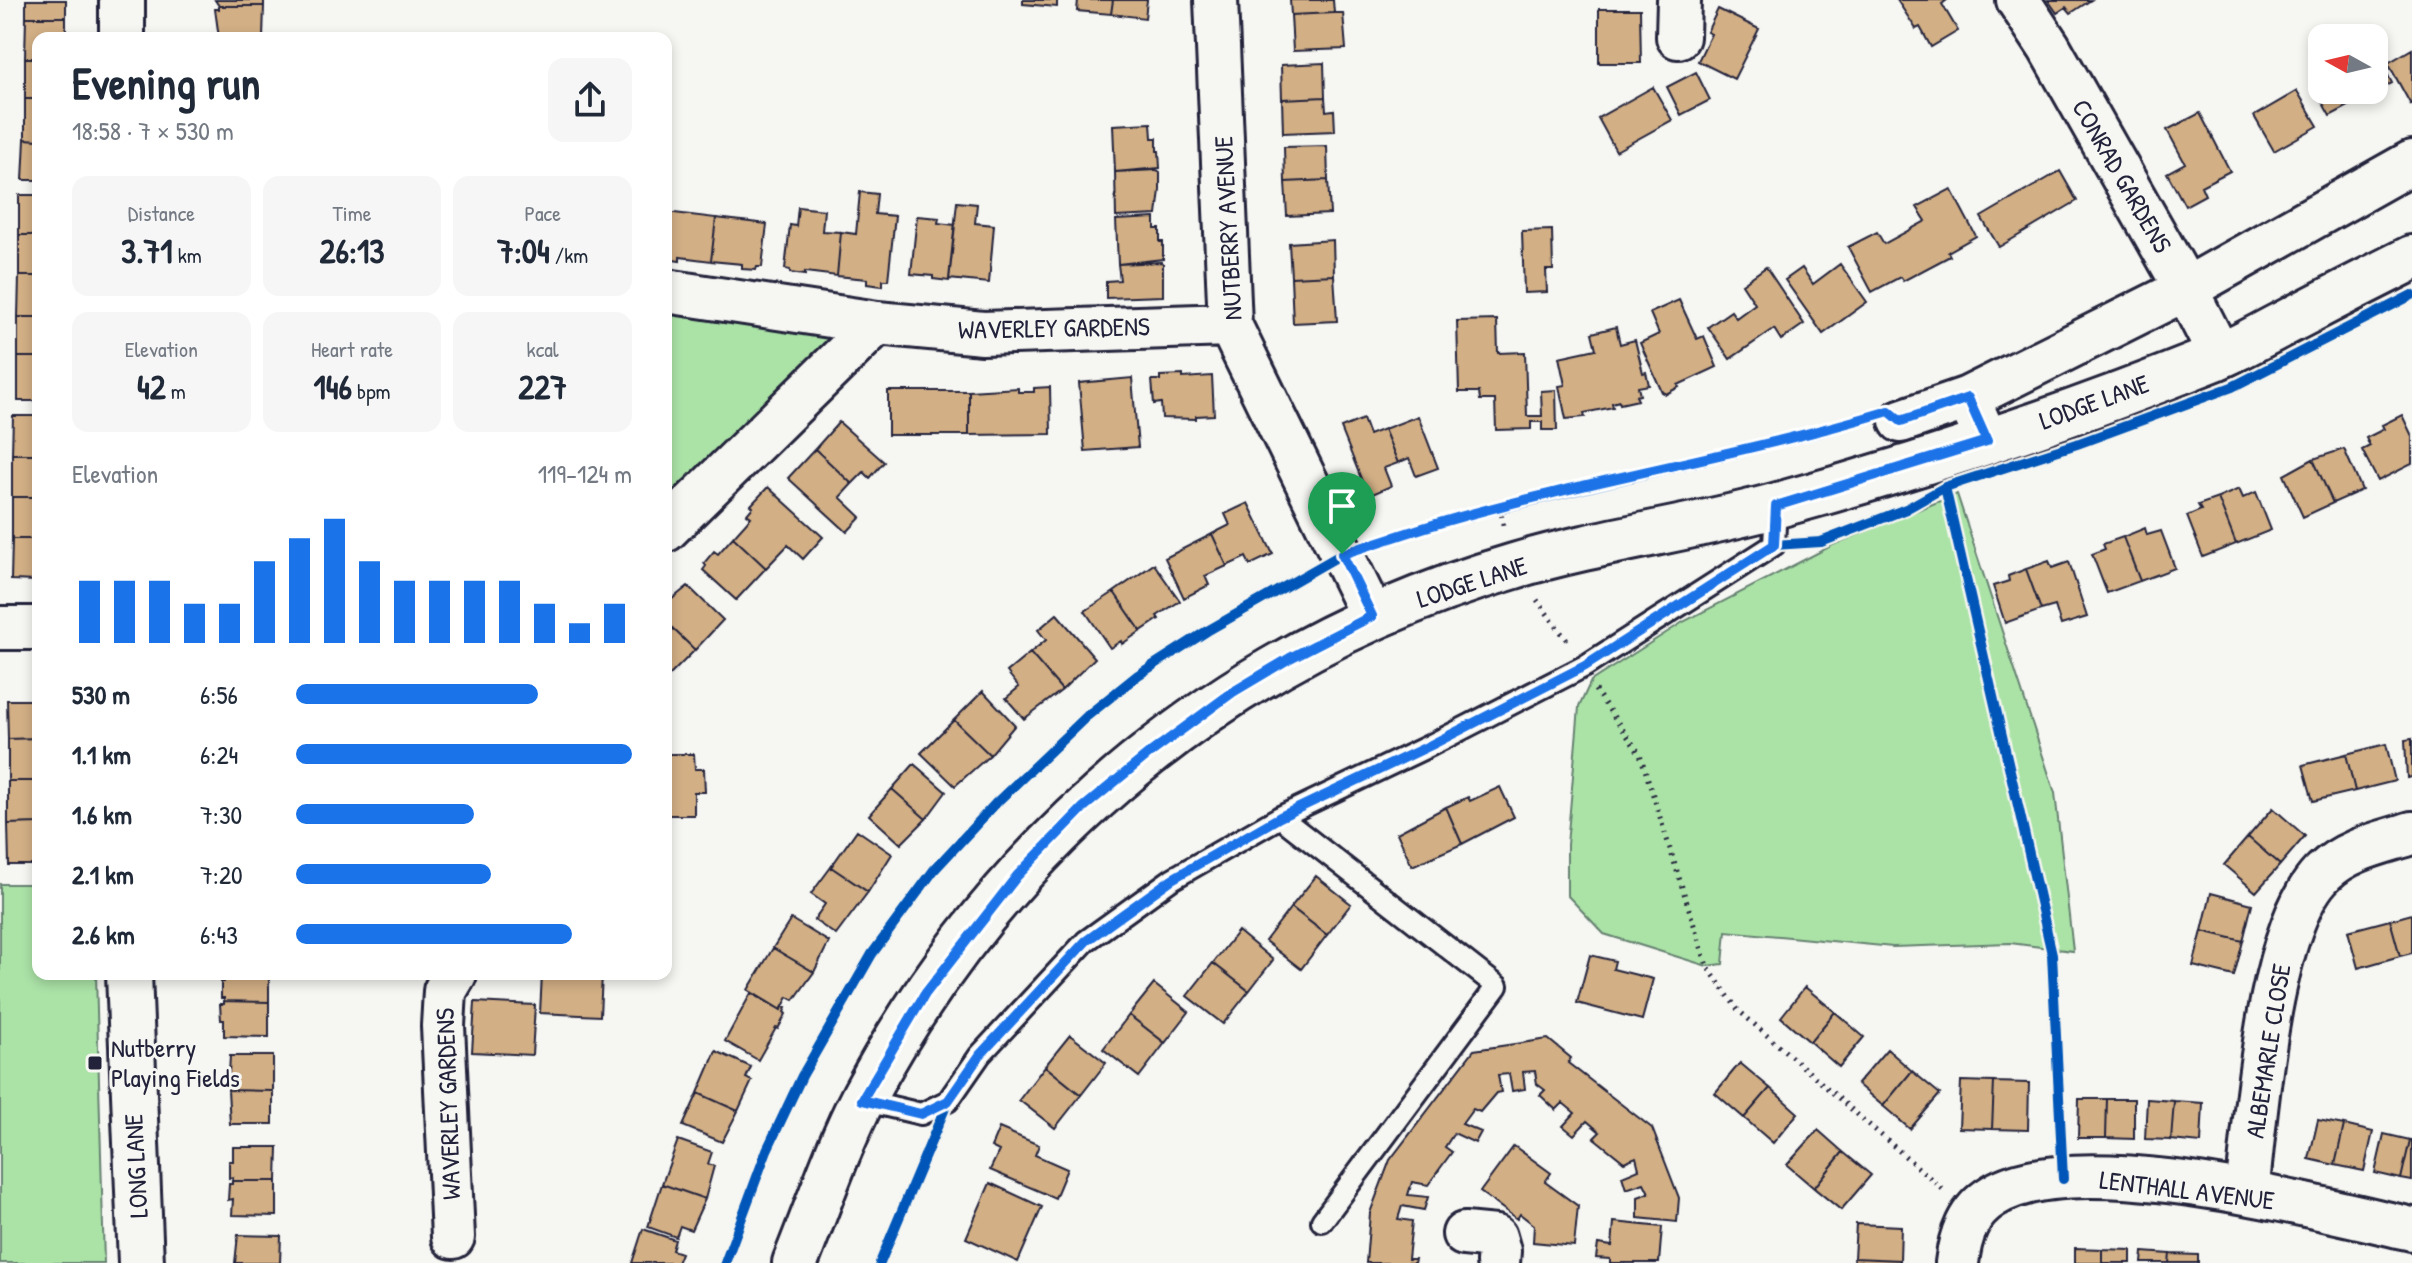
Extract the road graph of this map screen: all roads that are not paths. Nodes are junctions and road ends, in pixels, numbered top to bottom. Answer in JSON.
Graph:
{"nodes":[{"id":1,"x":122,"y":0,"type":"edge"},
{"id":2,"x":1216,"y":0,"type":"edge"},
{"id":3,"x":2018,"y":0,"type":"edge"},
{"id":4,"x":122,"y":32,"type":"edge"},
{"id":5,"x":2412,"y":162,"type":"edge"},
{"id":6,"x":2412,"y":258,"type":"edge"},
{"id":7,"x":2186,"y":289,"type":"junction"},
{"id":8,"x":672,"y":292,"type":"edge"},
{"id":9,"x":877,"y":323,"type":"junction"},
{"id":10,"x":1230,"y":325,"type":"junction"},
{"id":11,"x":2220,"y":356,"type":"junction"},
{"id":12,"x":1968,"y":398,"type":"junction"},
{"id":13,"x":1901,"y":421,"type":"dead end"},
{"id":14,"x":1987,"y":441,"type":"junction"},
{"id":15,"x":1776,"y":506,"type":"junction"},
{"id":16,"x":672,"y":524,"type":"edge"},
{"id":17,"x":1372,"y":616,"type":"junction"},
{"id":18,"x":0,"y":628,"type":"edge"},
{"id":19,"x":32,"y":628,"type":"edge"},
{"id":20,"x":1280,"y":817,"type":"junction"},
{"id":21,"x":2412,"y":833,"type":"edge"},
{"id":22,"x":129,"y":980,"type":"edge"},
{"id":23,"x":451,"y":980,"type":"edge"},
{"id":24,"x":862,"y":1100,"type":"junction"},
{"id":25,"x":2247,"y":1193,"type":"junction"},
{"id":26,"x":1322,"y":1221,"type":"dead end"},
{"id":27,"x":2412,"y":1229,"type":"edge"},
{"id":28,"x":1464,"y":1234,"type":"dead end"},
{"id":29,"x":453,"y":1237,"type":"dead end"},
{"id":30,"x":141,"y":1263,"type":"edge"},
{"id":31,"x":795,"y":1263,"type":"edge"},
{"id":32,"x":1498,"y":1263,"type":"edge"},
{"id":33,"x":1957,"y":1263,"type":"edge"}],
"edges":[{"from":1,"to":4,"type":"street"},
{"from":2,"to":10,"type":"street","name":"NUTBERRY AVENUE"},
{"from":3,"to":7,"type":"street","name":"CONRAD GARDENS"},
{"from":5,"to":7,"type":"street"},
{"from":6,"to":11,"type":"street","name":"LODGE LANE"},
{"from":7,"to":11,"type":"street","name":"CONRAD GARDENS"},
{"from":7,"to":12,"type":"street"},
{"from":8,"to":9,"type":"street","name":"WAVERLEY GARDENS"},
{"from":9,"to":10,"type":"street","name":"WAVERLEY GARDENS"},
{"from":9,"to":16,"type":"street"},
{"from":10,"to":17,"type":"street","name":"NUTBERRY AVENUE"},
{"from":11,"to":14,"type":"street","name":"LODGE LANE"},
{"from":12,"to":13,"type":"street"},
{"from":12,"to":14,"type":"street"},
{"from":14,"to":15,"type":"street","name":"LODGE LANE"},
{"from":15,"to":17,"type":"street","name":"LODGE LANE"},
{"from":15,"to":20,"type":"lane"},
{"from":17,"to":24,"type":"street","name":"LODGE LANE"},
{"from":18,"to":19,"type":"street"},
{"from":20,"to":24,"type":"lane"},
{"from":20,"to":26,"type":"lane"},
{"from":21,"to":25,"type":"street","name":"ALBEMARLE CLOSE"},
{"from":22,"to":30,"type":"street","name":"LONG LANE"},
{"from":23,"to":29,"type":"street","name":"WAVERLEY GARDENS"},
{"from":24,"to":31,"type":"street","name":"LODGE LANE"},
{"from":25,"to":27,"type":"street","name":"LENTHALL AVENUE"},
{"from":25,"to":33,"type":"street","name":"LENTHALL AVENUE"},
{"from":28,"to":32,"type":"street"}]}
